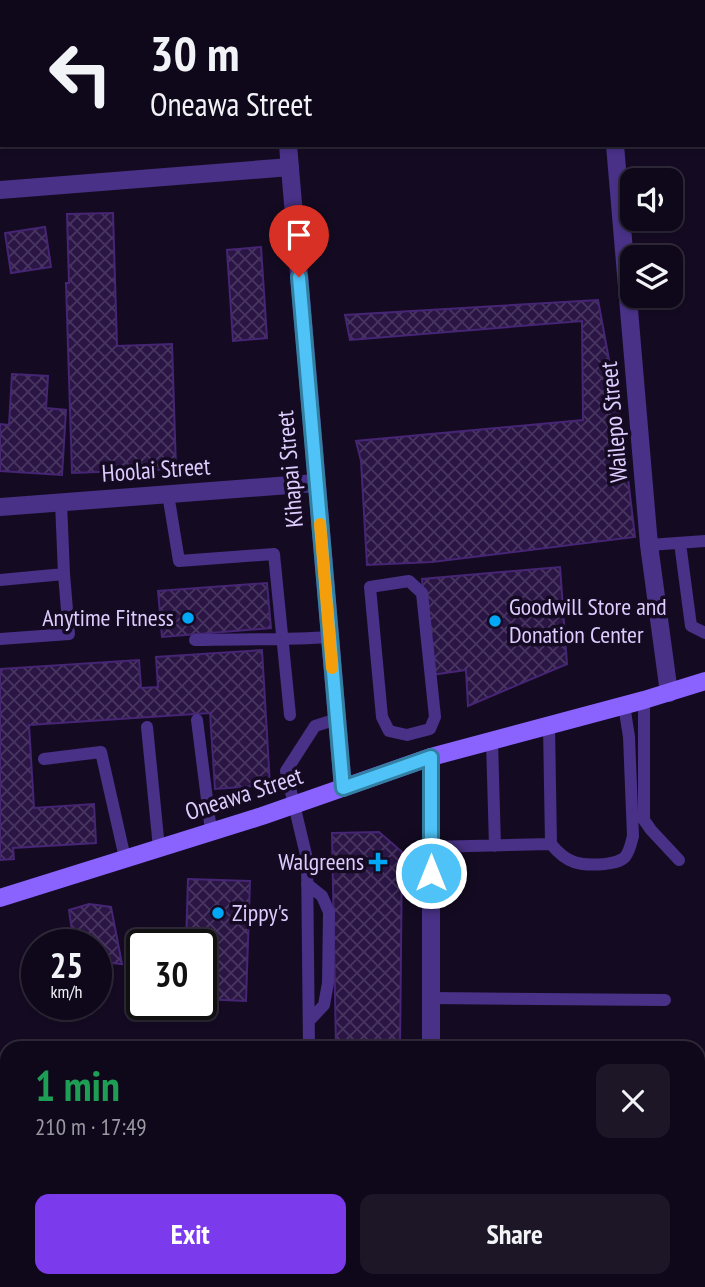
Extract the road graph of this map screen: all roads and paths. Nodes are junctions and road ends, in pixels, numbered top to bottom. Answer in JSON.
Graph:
{"nodes":[{"id":1,"x":288,"y":147,"type":"edge"},
{"id":2,"x":615,"y":147,"type":"edge"},
{"id":3,"x":290,"y":167,"type":"junction"},
{"id":4,"x":0,"y":190,"type":"edge"},
{"id":5,"x":316,"y":483,"type":"junction"},
{"id":6,"x":167,"y":494,"type":"junction"},
{"id":7,"x":61,"y":502,"type":"junction"},
{"id":8,"x":0,"y":507,"type":"edge"},
{"id":9,"x":705,"y":541,"type":"edge"},
{"id":10,"x":681,"y":543,"type":"junction"},
{"id":11,"x":649,"y":545,"type":"junction"},
{"id":12,"x":64,"y":574,"type":"junction"},
{"id":13,"x":0,"y":580,"type":"edge"},
{"id":14,"x":370,"y":587,"type":"joint"},
{"id":15,"x":705,"y":634,"type":"edge"},
{"id":16,"x":330,"y":637,"type":"junction"},
{"id":17,"x":0,"y":639,"type":"edge"},
{"id":18,"x":195,"y":640,"type":"dead end"},
{"id":19,"x":282,"y":640,"type":"junction"},
{"id":20,"x":705,"y":681,"type":"edge"},
{"id":21,"x":668,"y":693,"type":"junction"},
{"id":22,"x":645,"y":700,"type":"junction"},
{"id":23,"x":624,"y":705,"type":"junction"},
{"id":24,"x":290,"y":715,"type":"dead end"},
{"id":25,"x":337,"y":719,"type":"junction"},
{"id":26,"x":197,"y":720,"type":"dead end"},
{"id":27,"x":549,"y":726,"type":"junction"},
{"id":28,"x":148,"y":727,"type":"dead end"},
{"id":29,"x":492,"y":741,"type":"junction"},
{"id":30,"x":431,"y":757,"type":"junction"},
{"id":31,"x":44,"y":759,"type":"dead end"},
{"id":32,"x":343,"y":788,"type":"junction"},
{"id":33,"x":294,"y":804,"type":"junction"},
{"id":34,"x":211,"y":831,"type":"junction"},
{"id":35,"x":551,"y":844,"type":"junction"},
{"id":36,"x":495,"y":846,"type":"junction"},
{"id":37,"x":159,"y":848,"type":"junction"},
{"id":38,"x":431,"y":848,"type":"junction"},
{"id":39,"x":125,"y":859,"type":"junction"},
{"id":40,"x":679,"y":860,"type":"dead end"},
{"id":41,"x":307,"y":884,"type":"junction"},
{"id":42,"x":0,"y":898,"type":"edge"},
{"id":43,"x":431,"y":998,"type":"junction"},
{"id":44,"x":665,"y":1000,"type":"dead end"},
{"id":45,"x":309,"y":1021,"type":"junction"},
{"id":46,"x":309,"y":1041,"type":"edge"},
{"id":47,"x":431,"y":1041,"type":"edge"}],
"edges":[{"from":1,"to":3,"type":"street","name":"Kihapai Street"},
{"from":2,"to":11,"type":"street","name":"Wailepo Street"},
{"from":3,"to":4,"type":"street"},
{"from":3,"to":5,"type":"street","name":"Kihapai Street"},
{"from":5,"to":6,"type":"street","name":"Hoolai Street"},
{"from":5,"to":16,"type":"street","name":"Kihapai Street"},
{"from":6,"to":7,"type":"street","name":"Hoolai Street"},
{"from":6,"to":19,"type":"lane"},
{"from":7,"to":8,"type":"street","name":"Hoolai Street"},
{"from":7,"to":12,"type":"lane"},
{"from":9,"to":10,"type":"lane"},
{"from":10,"to":11,"type":"lane"},
{"from":10,"to":15,"type":"lane"},
{"from":11,"to":21,"type":"street","name":"Wailepo Street"},
{"from":12,"to":13,"type":"lane"},
{"from":12,"to":17,"type":"lane"},
{"from":14,"to":14,"type":"lane"},
{"from":16,"to":19,"type":"lane"},
{"from":16,"to":25,"type":"street","name":"Kihapai Street"},
{"from":18,"to":19,"type":"lane"},
{"from":19,"to":24,"type":"lane"},
{"from":20,"to":21,"type":"main road","name":"Oneawa Street"},
{"from":21,"to":22,"type":"main road","name":"Oneawa Street"},
{"from":22,"to":23,"type":"main road","name":"Oneawa Street"},
{"from":22,"to":40,"type":"lane"},
{"from":23,"to":27,"type":"main road","name":"Oneawa Street"},
{"from":23,"to":35,"type":"lane"},
{"from":25,"to":32,"type":"street","name":"Kihapai Street"},
{"from":25,"to":33,"type":"lane"},
{"from":26,"to":34,"type":"lane"},
{"from":27,"to":29,"type":"main road","name":"Oneawa Street"},
{"from":27,"to":35,"type":"lane"},
{"from":28,"to":37,"type":"lane"},
{"from":29,"to":30,"type":"main road","name":"Oneawa Street"},
{"from":29,"to":36,"type":"lane"},
{"from":30,"to":32,"type":"main road","name":"Oneawa Street"},
{"from":30,"to":38,"type":"street"},
{"from":31,"to":39,"type":"lane"},
{"from":32,"to":33,"type":"main road","name":"Oneawa Street"},
{"from":33,"to":34,"type":"main road","name":"Oneawa Street"},
{"from":33,"to":41,"type":"lane"},
{"from":34,"to":37,"type":"main road","name":"Oneawa Street"},
{"from":35,"to":36,"type":"lane"},
{"from":36,"to":38,"type":"lane"},
{"from":37,"to":39,"type":"main road","name":"Oneawa Street"},
{"from":38,"to":43,"type":"street"},
{"from":39,"to":42,"type":"main road","name":"Oneawa Street"},
{"from":41,"to":45,"type":"lane"},
{"from":41,"to":45,"type":"lane"},
{"from":43,"to":44,"type":"lane"},
{"from":43,"to":47,"type":"street"},
{"from":45,"to":46,"type":"lane"}]}
